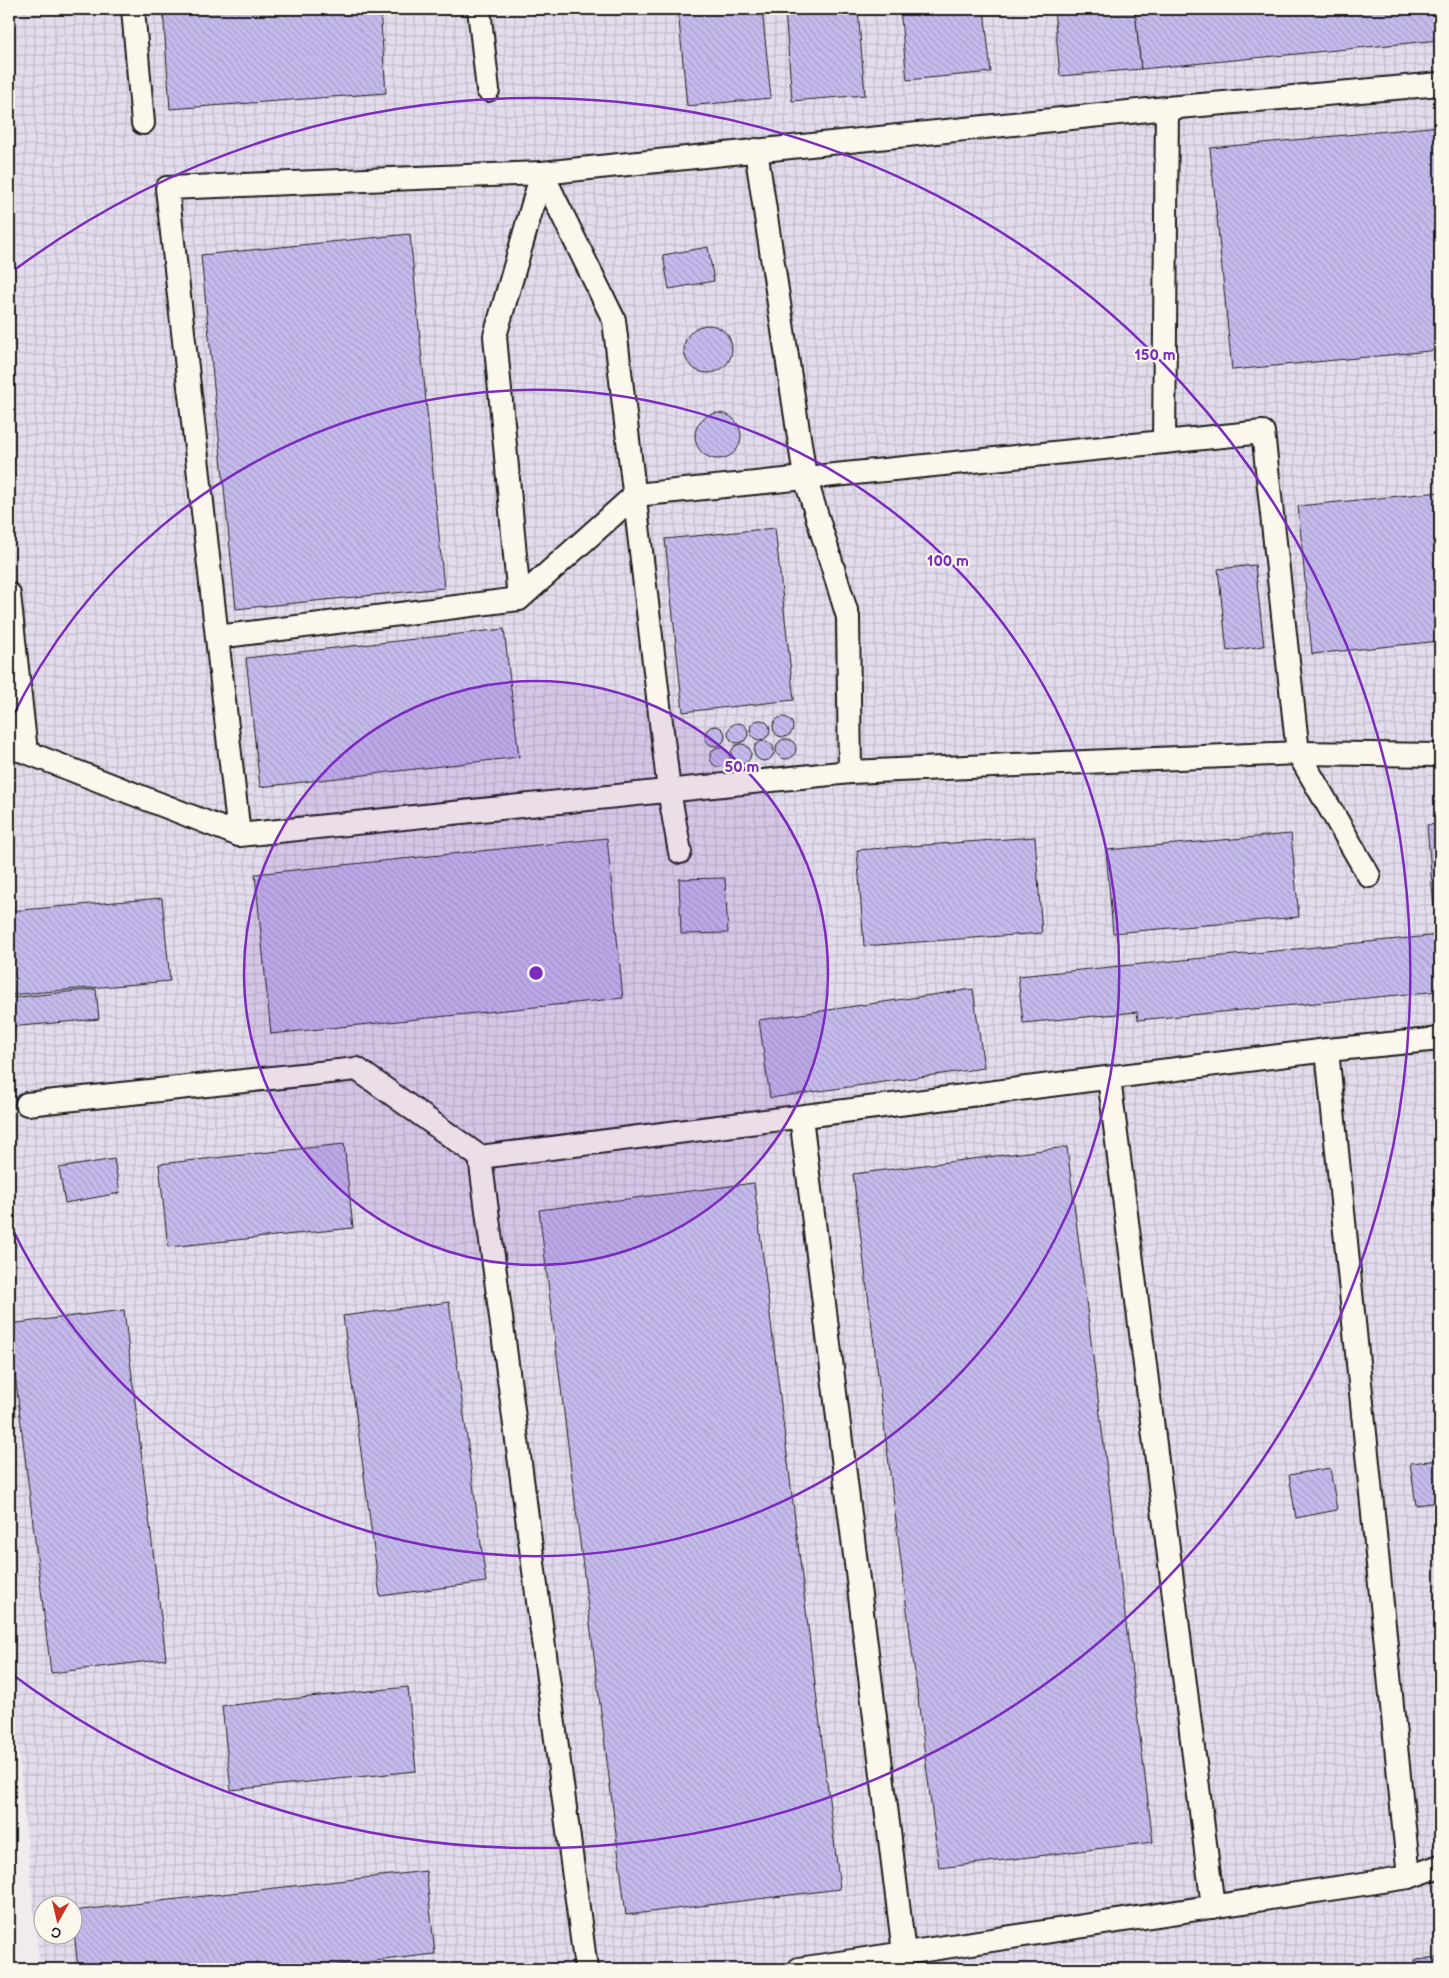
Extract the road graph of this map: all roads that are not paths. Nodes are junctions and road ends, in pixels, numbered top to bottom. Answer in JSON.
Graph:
{"nodes":[{"id":1,"x":133,"y":9,"type":"edge"},
{"id":2,"x":479,"y":9,"type":"edge"},
{"id":3,"x":1440,"y":84,"type":"edge"},
{"id":4,"x":488,"y":90,"type":"dead end"},
{"id":5,"x":1166,"y":108,"type":"junction"},
{"id":6,"x":143,"y":122,"type":"dead end"},
{"id":7,"x":756,"y":150,"type":"junction"},
{"id":8,"x":542,"y":173,"type":"junction"},
{"id":9,"x":1164,"y":442,"type":"junction"},
{"id":10,"x":805,"y":477,"type":"junction"},
{"id":11,"x":635,"y":496,"type":"junction"},
{"id":12,"x":9,"y":594,"type":"edge"},
{"id":13,"x":519,"y":599,"type":"junction"},
{"id":14,"x":217,"y":638,"type":"junction"},
{"id":15,"x":17,"y":749,"type":"edge"},
{"id":16,"x":1298,"y":753,"type":"junction"},
{"id":17,"x":1440,"y":755,"type":"edge"},
{"id":18,"x":850,"y":772,"type":"junction"},
{"id":19,"x":670,"y":791,"type":"junction"},
{"id":20,"x":238,"y":835,"type":"junction"},
{"id":21,"x":680,"y":852,"type":"dead end"},
{"id":22,"x":1369,"y":876,"type":"dead end"},
{"id":23,"x":1440,"y":1039,"type":"edge"},
{"id":24,"x":1327,"y":1050,"type":"junction"},
{"id":25,"x":1109,"y":1078,"type":"junction"},
{"id":26,"x":27,"y":1104,"type":"dead end"},
{"id":27,"x":801,"y":1116,"type":"junction"},
{"id":28,"x":480,"y":1158,"type":"junction"},
{"id":29,"x":1440,"y":1866,"type":"edge"},
{"id":30,"x":1409,"y":1876,"type":"junction"},
{"id":31,"x":1213,"y":1907,"type":"junction"},
{"id":32,"x":904,"y":1953,"type":"junction"},
{"id":33,"x":586,"y":1969,"type":"edge"},
{"id":34,"x":798,"y":1969,"type":"edge"}],
"edges":[{"from":1,"to":6,"type":"lane"},
{"from":2,"to":4,"type":"lane"},
{"from":3,"to":5,"type":"lane"},
{"from":5,"to":7,"type":"lane"},
{"from":5,"to":9,"type":"lane"},
{"from":7,"to":8,"type":"lane"},
{"from":7,"to":10,"type":"lane"},
{"from":8,"to":11,"type":"lane"},
{"from":8,"to":13,"type":"lane"},
{"from":8,"to":14,"type":"lane"},
{"from":9,"to":10,"type":"lane"},
{"from":9,"to":16,"type":"lane"},
{"from":10,"to":11,"type":"lane"},
{"from":10,"to":18,"type":"lane"},
{"from":11,"to":13,"type":"lane"},
{"from":11,"to":19,"type":"lane"},
{"from":12,"to":15,"type":"lane"},
{"from":13,"to":14,"type":"lane"},
{"from":14,"to":20,"type":"lane"},
{"from":15,"to":20,"type":"lane"},
{"from":16,"to":17,"type":"lane"},
{"from":16,"to":18,"type":"lane"},
{"from":16,"to":22,"type":"lane"},
{"from":18,"to":19,"type":"lane"},
{"from":19,"to":20,"type":"lane"},
{"from":19,"to":21,"type":"lane"},
{"from":23,"to":24,"type":"lane"},
{"from":24,"to":25,"type":"lane"},
{"from":24,"to":30,"type":"lane"},
{"from":25,"to":27,"type":"lane"},
{"from":25,"to":31,"type":"lane"},
{"from":26,"to":28,"type":"lane"},
{"from":27,"to":28,"type":"lane"},
{"from":27,"to":32,"type":"lane"},
{"from":28,"to":33,"type":"lane"},
{"from":29,"to":30,"type":"lane"},
{"from":30,"to":31,"type":"lane"},
{"from":31,"to":32,"type":"lane"},
{"from":32,"to":34,"type":"lane"}]}
